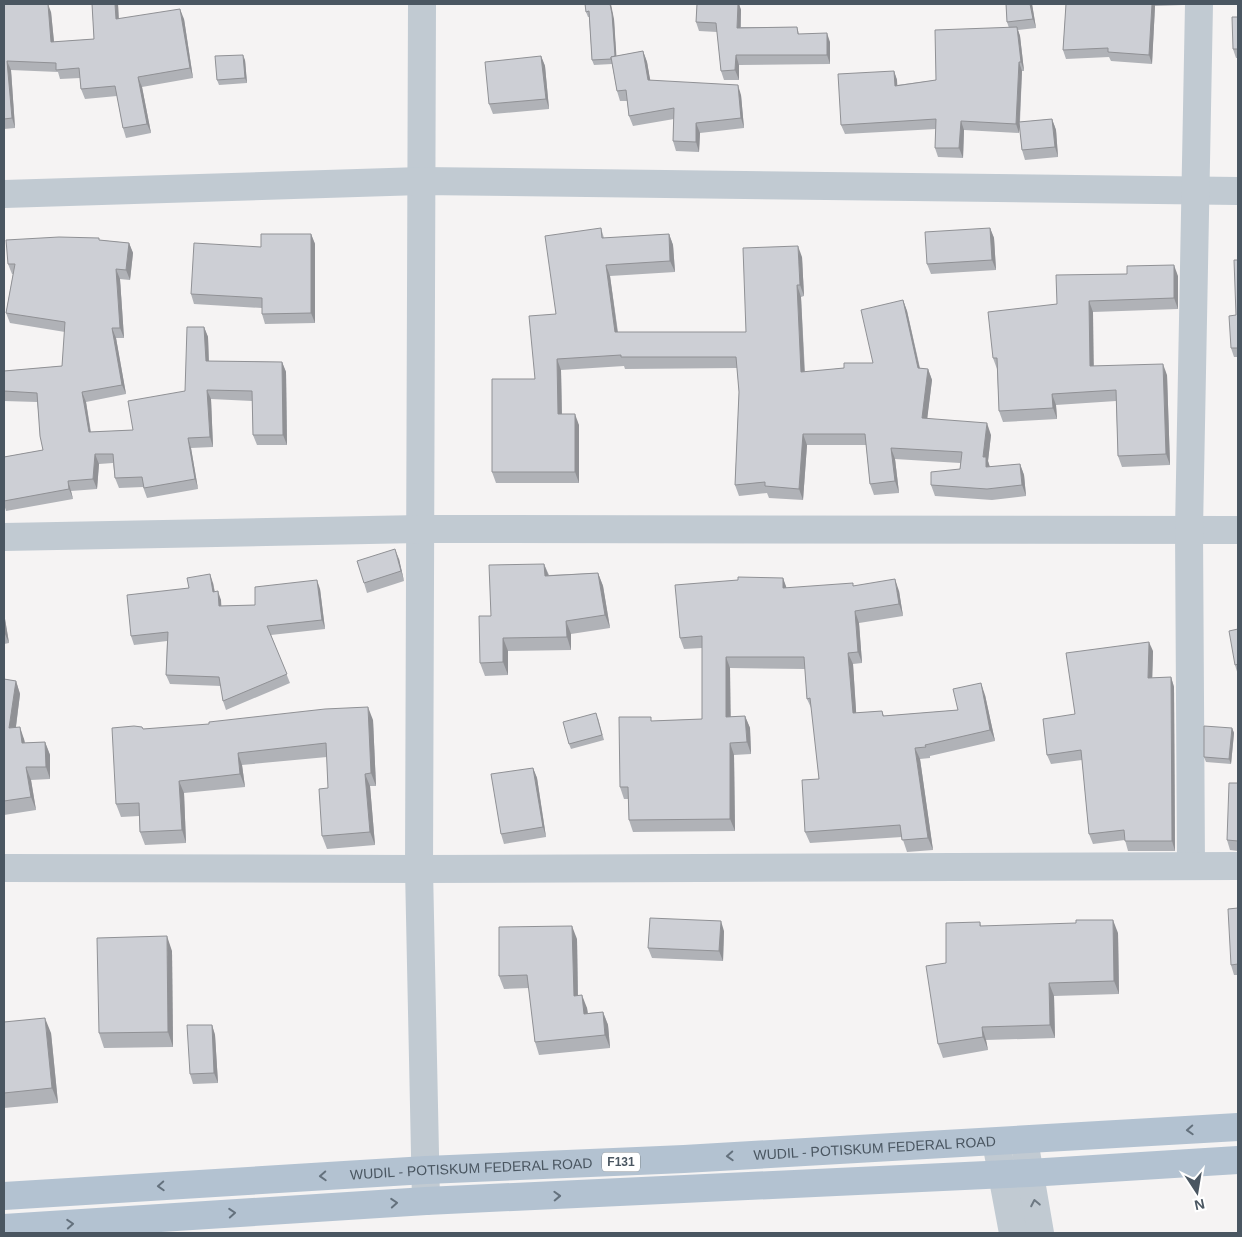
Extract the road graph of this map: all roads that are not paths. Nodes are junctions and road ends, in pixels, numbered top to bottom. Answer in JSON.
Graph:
{"nodes":[{"id":1,"x":422,"y":4,"type":"edge"},
{"id":2,"x":1199,"y":4,"type":"edge"},
{"id":3,"x":421,"y":182,"type":"junction"},
{"id":4,"x":1195,"y":191,"type":"junction"},
{"id":5,"x":1238,"y":191,"type":"edge"},
{"id":6,"x":4,"y":194,"type":"edge"},
{"id":7,"x":420,"y":528,"type":"junction"},
{"id":8,"x":1190,"y":530,"type":"junction"},
{"id":9,"x":1238,"y":530,"type":"edge"},
{"id":10,"x":4,"y":537,"type":"edge"},
{"id":11,"x":1191,"y":866,"type":"junction"},
{"id":12,"x":1238,"y":866,"type":"edge"},
{"id":13,"x":4,"y":868,"type":"edge"},
{"id":14,"x":419,"y":869,"type":"junction"},
{"id":15,"x":1238,"y":1127,"type":"edge"},
{"id":16,"x":1024,"y":1140,"type":"junction"},
{"id":17,"x":996,"y":1142,"type":"junction"},
{"id":18,"x":1238,"y":1160,"type":"edge"},
{"id":19,"x":426,"y":1170,"type":"junction"},
{"id":20,"x":1029,"y":1173,"type":"junction"},
{"id":21,"x":1002,"y":1174,"type":"junction"},
{"id":22,"x":4,"y":1196,"type":"edge"},
{"id":23,"x":426,"y":1201,"type":"junction"},
{"id":24,"x":4,"y":1228,"type":"edge"},
{"id":25,"x":1013,"y":1233,"type":"edge"},
{"id":26,"x":1040,"y":1233,"type":"edge"}],
"edges":[{"from":1,"to":3,"type":"street"},
{"from":2,"to":4,"type":"street"},
{"from":3,"to":4,"type":"street"},
{"from":3,"to":6,"type":"street"},
{"from":3,"to":7,"type":"street"},
{"from":4,"to":5,"type":"street"},
{"from":4,"to":8,"type":"street"},
{"from":7,"to":8,"type":"street"},
{"from":7,"to":10,"type":"street"},
{"from":7,"to":14,"type":"street"},
{"from":8,"to":9,"type":"street"},
{"from":8,"to":11,"type":"street"},
{"from":11,"to":12,"type":"street"},
{"from":11,"to":14,"type":"street"},
{"from":13,"to":14,"type":"street"},
{"from":14,"to":19,"type":"street"},
{"from":15,"to":16,"type":"main road","name":"WUDIL - POTISKUM FEDERAL ROAD","number":"F131","one_way":true},
{"from":16,"to":17,"type":"main road","name":"WUDIL - POTISKUM FEDERAL ROAD","number":"F131"},
{"from":16,"to":20,"type":"street"},
{"from":17,"to":19,"type":"main road","name":"WUDIL - POTISKUM FEDERAL ROAD","number":"F131","one_way":true},
{"from":17,"to":21,"type":"street"},
{"from":18,"to":20,"type":"main road"},
{"from":19,"to":22,"type":"main road","name":"WUDIL - POTISKUM FEDERAL ROAD","number":"F131","one_way":true},
{"from":19,"to":23,"type":"street"},
{"from":20,"to":21,"type":"main road"},
{"from":26,"to":20,"type":"street","one_way":true},
{"from":23,"to":21,"type":"main road","one_way":true},
{"from":21,"to":25,"type":"street"},
{"from":24,"to":23,"type":"main road","one_way":true}]}
